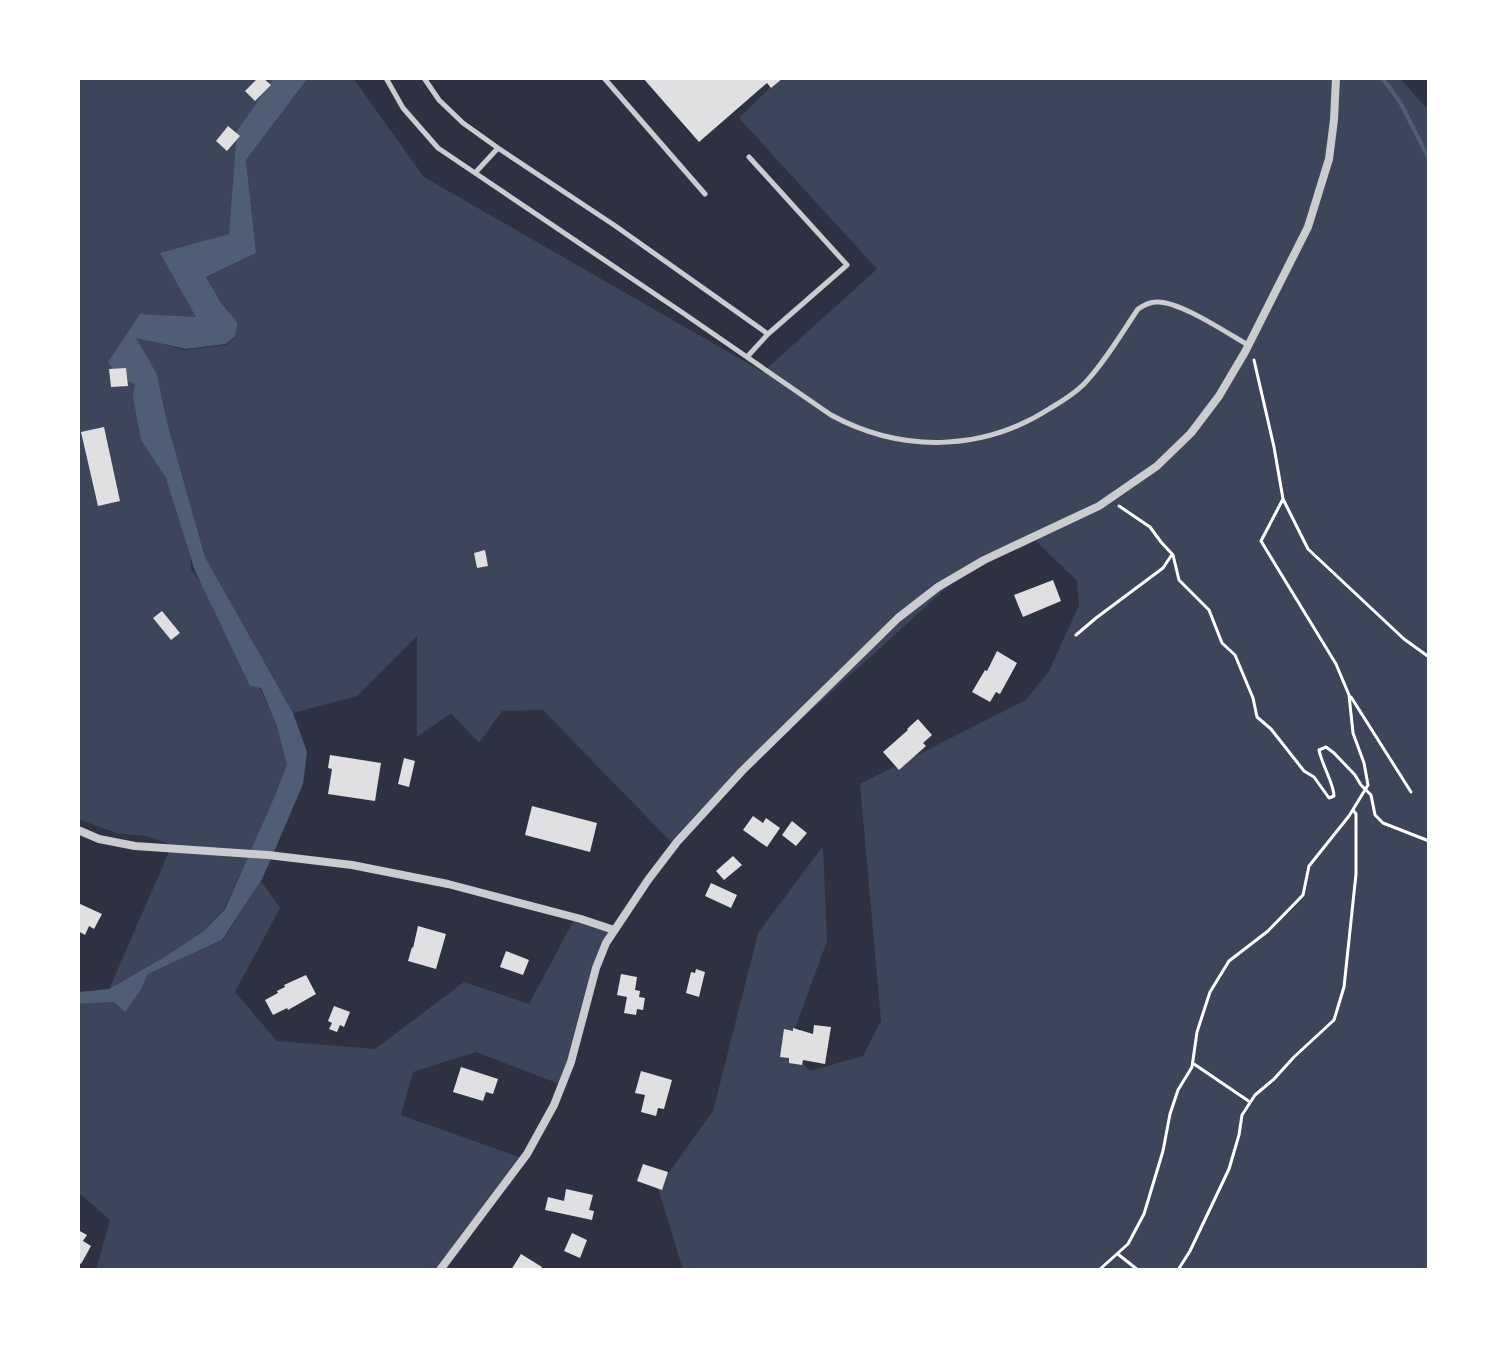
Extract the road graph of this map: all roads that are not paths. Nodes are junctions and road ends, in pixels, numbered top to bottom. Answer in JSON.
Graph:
{"nodes":[{"id":1,"x":386,"y":78,"type":"edge"},
{"id":2,"x":424,"y":78,"type":"edge"},
{"id":3,"x":604,"y":78,"type":"edge"},
{"id":4,"x":1336,"y":78,"type":"edge"},
{"id":5,"x":498,"y":148,"type":"junction"},
{"id":6,"x":749,"y":157,"type":"dead end"},
{"id":7,"x":475,"y":173,"type":"junction"},
{"id":8,"x":705,"y":194,"type":"dead end"},
{"id":9,"x":768,"y":334,"type":"junction"},
{"id":10,"x":1249,"y":343,"type":"junction"},
{"id":11,"x":747,"y":357,"type":"junction"},
{"id":12,"x":78,"y":830,"type":"edge"},
{"id":13,"x":614,"y":930,"type":"junction"},
{"id":14,"x":440,"y":1270,"type":"edge"}],
"edges":[{"from":1,"to":7,"type":"lane"},
{"from":2,"to":5,"type":"lane"},
{"from":3,"to":8,"type":"lane"},
{"from":4,"to":10,"type":"street"},
{"from":5,"to":7,"type":"lane"},
{"from":5,"to":9,"type":"lane"},
{"from":6,"to":9,"type":"lane"},
{"from":7,"to":11,"type":"lane"},
{"from":9,"to":11,"type":"lane"},
{"from":10,"to":11,"type":"lane"},
{"from":10,"to":13,"type":"street"},
{"from":12,"to":13,"type":"street"},
{"from":13,"to":14,"type":"street"}]}
